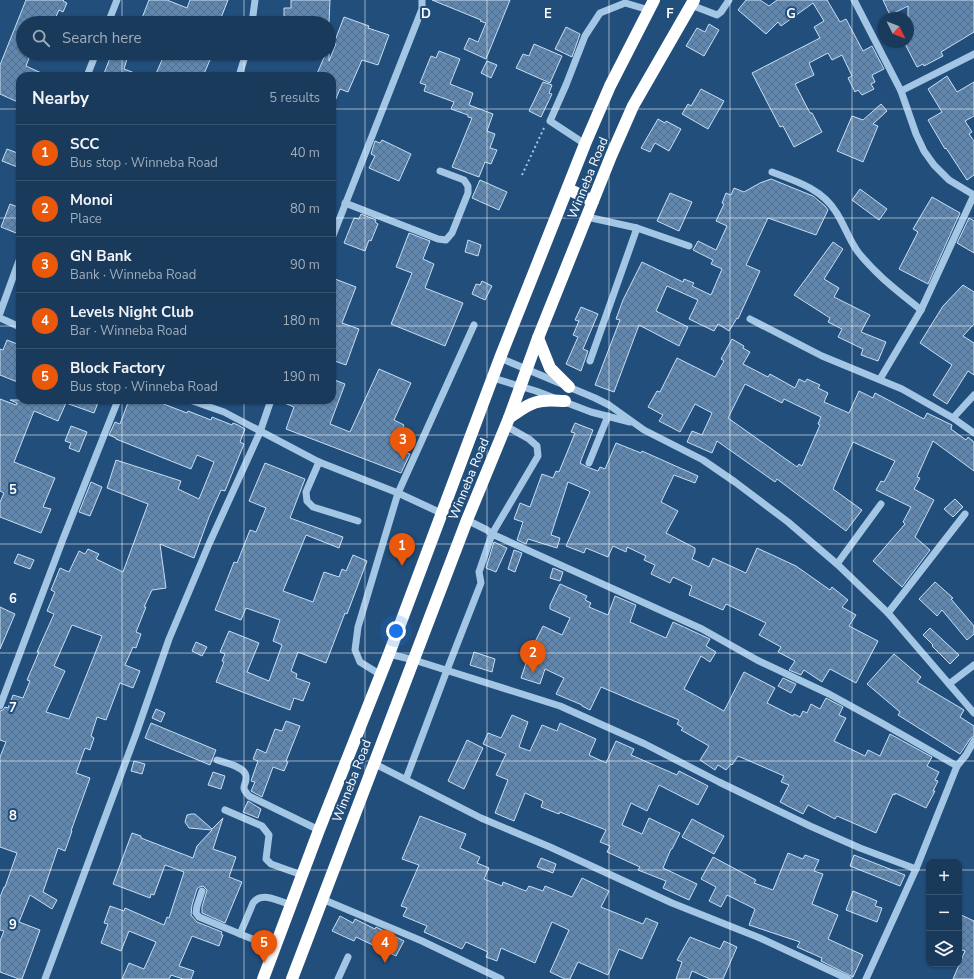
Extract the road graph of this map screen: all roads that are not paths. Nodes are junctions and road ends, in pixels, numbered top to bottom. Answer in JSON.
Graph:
{"nodes":[{"id":1,"x":117,"y":0,"type":"edge"},
{"id":2,"x":255,"y":0,"type":"edge"},
{"id":3,"x":422,"y":0,"type":"edge"},
{"id":4,"x":729,"y":0,"type":"edge"},
{"id":5,"x":854,"y":0,"type":"edge"},
{"id":6,"x":693,"y":2,"type":"edge"},
{"id":7,"x":651,"y":5,"type":"edge"},
{"id":8,"x":111,"y":16,"type":"edge"},
{"id":9,"x":253,"y":16,"type":"edge"},
{"id":10,"x":974,"y":54,"type":"edge"},
{"id":11,"x":93,"y":60,"type":"edge"},
{"id":12,"x":244,"y":60,"type":"edge"},
{"id":13,"x":89,"y":72,"type":"edge"},
{"id":14,"x":240,"y":72,"type":"edge"},
{"id":15,"x":901,"y":91,"type":"junction"},
{"id":16,"x":585,"y":144,"type":"junction"},
{"id":17,"x":440,"y":171,"type":"dead end"},
{"id":18,"x":772,"y":172,"type":"dead end"},
{"id":19,"x":568,"y":189,"type":"junction"},
{"id":20,"x":974,"y":195,"type":"edge"},
{"id":21,"x":593,"y":201,"type":"junction"},
{"id":22,"x":345,"y":203,"type":"junction"},
{"id":23,"x":586,"y":216,"type":"junction"},
{"id":24,"x":336,"y":227,"type":"edge"},
{"id":25,"x":637,"y":228,"type":"junction"},
{"id":26,"x":689,"y":246,"type":"dead end"},
{"id":27,"x":16,"y":269,"type":"edge"},
{"id":28,"x":921,"y":310,"type":"junction"},
{"id":29,"x":0,"y":313,"type":"edge"},
{"id":30,"x":0,"y":318,"type":"edge"},
{"id":31,"x":750,"y":319,"type":"dead end"},
{"id":32,"x":16,"y":325,"type":"edge"},
{"id":33,"x":474,"y":325,"type":"dead end"},
{"id":34,"x":538,"y":338,"type":"junction"},
{"id":35,"x":500,"y":358,"type":"junction"},
{"id":36,"x":590,"y":361,"type":"dead end"},
{"id":37,"x":527,"y":369,"type":"junction"},
{"id":38,"x":493,"y":378,"type":"junction"},
{"id":39,"x":880,"y":379,"type":"junction"},
{"id":40,"x":521,"y":387,"type":"junction"},
{"id":41,"x":569,"y":387,"type":"junction"},
{"id":42,"x":974,"y":395,"type":"edge"},
{"id":43,"x":565,"y":401,"type":"junction"},
{"id":44,"x":116,"y":404,"type":"edge"},
{"id":45,"x":201,"y":404,"type":"edge"},
{"id":46,"x":270,"y":404,"type":"edge"},
{"id":47,"x":608,"y":416,"type":"junction"},
{"id":48,"x":953,"y":418,"type":"junction"},
{"id":49,"x":507,"y":422,"type":"junction"},
{"id":50,"x":633,"y":423,"type":"junction"},
{"id":51,"x":260,"y":432,"type":"junction"},
{"id":52,"x":974,"y":432,"type":"edge"},
{"id":53,"x":319,"y":462,"type":"junction"},
{"id":54,"x":589,"y":463,"type":"dead end"},
{"id":55,"x":398,"y":493,"type":"junction"},
{"id":56,"x":881,"y":504,"type":"dead end"},
{"id":57,"x":442,"y":512,"type":"junction"},
{"id":58,"x":965,"y":514,"type":"dead end"},
{"id":59,"x":466,"y":520,"type":"junction"},
{"id":60,"x":358,"y":521,"type":"dead end"},
{"id":61,"x":492,"y":534,"type":"junction"},
{"id":62,"x":837,"y":564,"type":"junction"},
{"id":63,"x":888,"y":613,"type":"junction"},
{"id":64,"x":389,"y":654,"type":"junction"},
{"id":65,"x":414,"y":660,"type":"junction"},
{"id":66,"x":974,"y":665,"type":"edge"},
{"id":67,"x":446,"y":670,"type":"junction"},
{"id":68,"x":381,"y":675,"type":"junction"},
{"id":69,"x":949,"y":684,"type":"junction"},
{"id":70,"x":0,"y":706,"type":"edge"},
{"id":71,"x":974,"y":713,"type":"edge"},
{"id":72,"x":974,"y":741,"type":"edge"},
{"id":73,"x":217,"y":760,"type":"dead end"},
{"id":74,"x":373,"y":763,"type":"junction"},
{"id":75,"x":957,"y":766,"type":"junction"},
{"id":76,"x":406,"y":779,"type":"junction"},
{"id":77,"x":225,"y":810,"type":"dead end"},
{"id":78,"x":319,"y":830,"type":"junction"},
{"id":79,"x":916,"y":869,"type":"junction"},
{"id":80,"x":302,"y":875,"type":"junction"},
{"id":81,"x":202,"y":891,"type":"dead end"},
{"id":82,"x":322,"y":899,"type":"junction"},
{"id":83,"x":291,"y":905,"type":"junction"},
{"id":84,"x":240,"y":934,"type":"junction"},
{"id":85,"x":274,"y":948,"type":"junction"},
{"id":86,"x":348,"y":957,"type":"dead end"},
{"id":87,"x":45,"y":979,"type":"edge"},
{"id":88,"x":263,"y":979,"type":"edge"},
{"id":89,"x":292,"y":979,"type":"edge"},
{"id":90,"x":338,"y":979,"type":"edge"},
{"id":91,"x":501,"y":979,"type":"edge"},
{"id":92,"x":848,"y":979,"type":"edge"},
{"id":93,"x":866,"y":979,"type":"edge"}],
"edges":[{"from":1,"to":8,"type":"street"},
{"from":2,"to":9,"type":"street"},
{"from":3,"to":22,"type":"street"},
{"from":4,"to":6,"type":"street"},
{"from":5,"to":15,"type":"street"},
{"from":6,"to":21,"type":"highway","name":"Winneba Road"},
{"from":7,"to":16,"type":"highway","name":"Winneba Road"},
{"from":7,"to":16,"type":"street"},
{"from":10,"to":15,"type":"street"},
{"from":11,"to":13,"type":"street"},
{"from":12,"to":14,"type":"street"},
{"from":15,"to":20,"type":"street"},
{"from":16,"to":19,"type":"highway","name":"Winneba Road"},
{"from":17,"to":22,"type":"street"},
{"from":18,"to":28,"type":"street"},
{"from":19,"to":21,"type":"highway"},
{"from":19,"to":35,"type":"highway","name":"Winneba Road"},
{"from":20,"to":28,"type":"street"},
{"from":21,"to":23,"type":"highway","name":"Winneba Road"},
{"from":22,"to":24,"type":"street"},
{"from":23,"to":25,"type":"street"},
{"from":23,"to":34,"type":"highway","name":"Winneba Road"},
{"from":25,"to":26,"type":"street"},
{"from":25,"to":36,"type":"street"},
{"from":27,"to":29,"type":"street"},
{"from":28,"to":39,"type":"street"},
{"from":30,"to":32,"type":"street"},
{"from":31,"to":39,"type":"street"},
{"from":33,"to":55,"type":"street"},
{"from":34,"to":37,"type":"highway","name":"Winneba Road"},
{"from":34,"to":41,"type":"highway"},
{"from":35,"to":37,"type":"street"},
{"from":35,"to":38,"type":"highway","name":"Winneba Road"},
{"from":37,"to":40,"type":"highway","name":"Winneba Road"},
{"from":37,"to":41,"type":"street"},
{"from":38,"to":40,"type":"street"},
{"from":38,"to":57,"type":"highway","name":"Winneba Road"},
{"from":39,"to":48,"type":"street"},
{"from":40,"to":43,"type":"street"},
{"from":40,"to":49,"type":"highway","name":"Winneba Road"},
{"from":41,"to":50,"type":"street"},
{"from":42,"to":48,"type":"street"},
{"from":43,"to":47,"type":"street"},
{"from":43,"to":49,"type":"highway"},
{"from":44,"to":70,"type":"street"},
{"from":45,"to":51,"type":"street"},
{"from":46,"to":51,"type":"street"},
{"from":47,"to":50,"type":"street"},
{"from":47,"to":54,"type":"street"},
{"from":48,"to":52,"type":"street"},
{"from":49,"to":59,"type":"highway","name":"Winneba Road"},
{"from":49,"to":61,"type":"street"},
{"from":50,"to":62,"type":"street"},
{"from":51,"to":53,"type":"street"},
{"from":51,"to":87,"type":"street"},
{"from":53,"to":55,"type":"street"},
{"from":53,"to":60,"type":"street"},
{"from":55,"to":57,"type":"street"},
{"from":55,"to":68,"type":"street"},
{"from":56,"to":62,"type":"street"},
{"from":57,"to":64,"type":"highway","name":"Winneba Road"},
{"from":58,"to":63,"type":"street"},
{"from":59,"to":61,"type":"street"},
{"from":59,"to":65,"type":"highway","name":"Winneba Road"},
{"from":61,"to":67,"type":"street"},
{"from":61,"to":75,"type":"street"},
{"from":62,"to":63,"type":"street"},
{"from":63,"to":69,"type":"street"},
{"from":64,"to":65,"type":"street"},
{"from":64,"to":68,"type":"highway","name":"Winneba Road"},
{"from":65,"to":67,"type":"street"},
{"from":65,"to":74,"type":"highway","name":"Winneba Road"},
{"from":66,"to":69,"type":"street"},
{"from":67,"to":76,"type":"street"},
{"from":67,"to":79,"type":"street"},
{"from":68,"to":78,"type":"highway","name":"Winneba Road"},
{"from":69,"to":71,"type":"street"},
{"from":72,"to":75,"type":"street"},
{"from":73,"to":78,"type":"street"},
{"from":74,"to":76,"type":"street"},
{"from":74,"to":82,"type":"highway","name":"Winneba Road"},
{"from":75,"to":79,"type":"street"},
{"from":76,"to":92,"type":"street"},
{"from":77,"to":80,"type":"street"},
{"from":78,"to":80,"type":"highway","name":"Winneba Road"},
{"from":79,"to":93,"type":"street"},
{"from":80,"to":83,"type":"highway","name":"Winneba Road"},
{"from":81,"to":84,"type":"street"},
{"from":82,"to":89,"type":"highway","name":"Winneba Road"},
{"from":82,"to":91,"type":"street"},
{"from":83,"to":84,"type":"street"},
{"from":83,"to":85,"type":"highway","name":"Winneba Road"},
{"from":84,"to":85,"type":"street"},
{"from":85,"to":88,"type":"highway","name":"Winneba Road"},
{"from":86,"to":90,"type":"street"}]}
